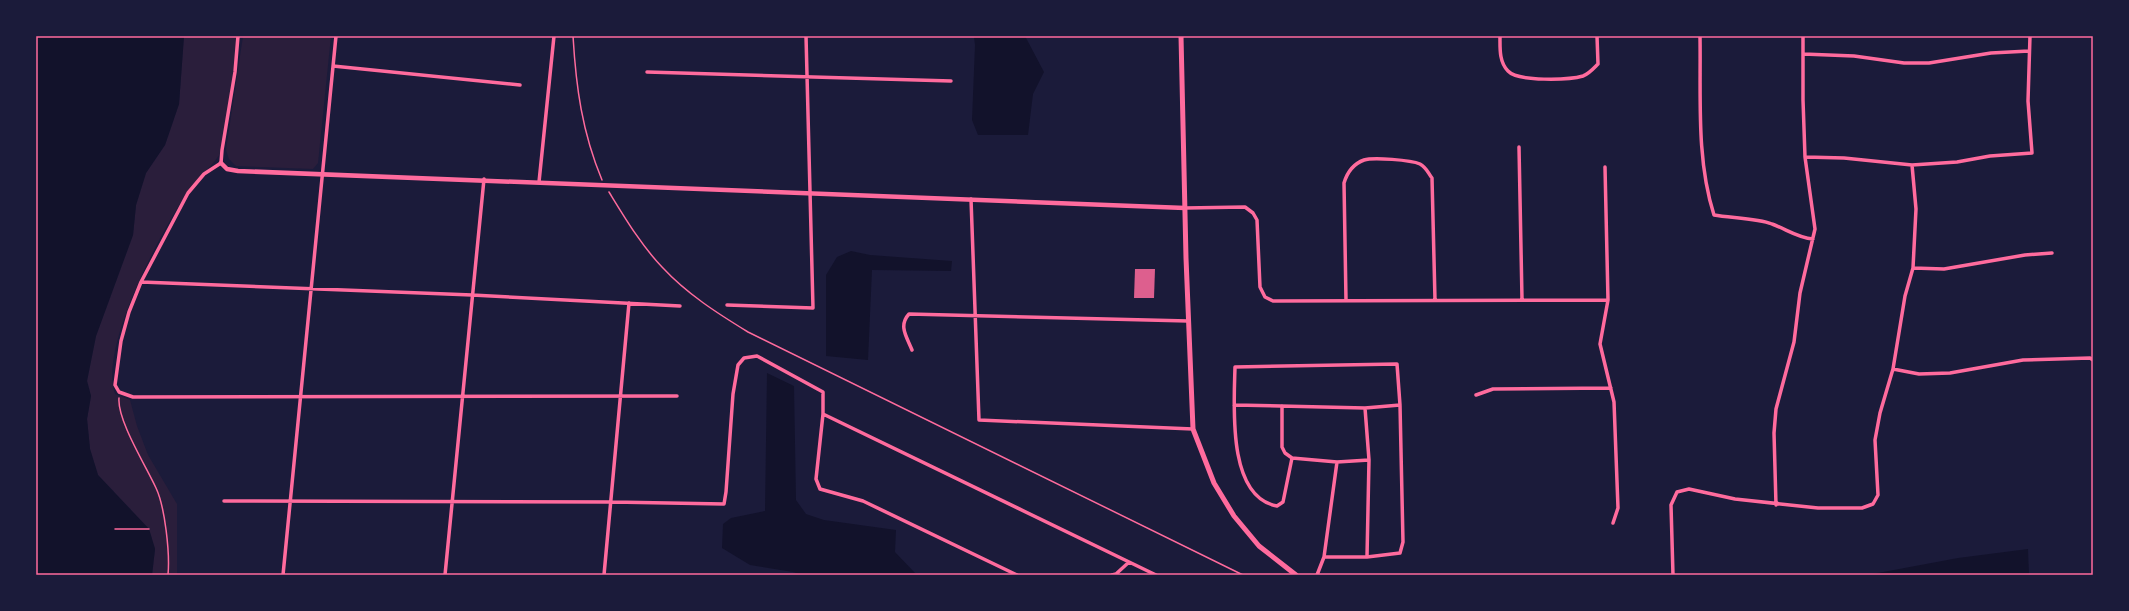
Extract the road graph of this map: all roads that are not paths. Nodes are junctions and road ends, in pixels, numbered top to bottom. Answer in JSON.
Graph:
{"nodes":[{"id":1,"x":238,"y":36,"type":"edge"},
{"id":2,"x":336,"y":36,"type":"edge"},
{"id":3,"x":554,"y":36,"type":"edge"},
{"id":4,"x":806,"y":36,"type":"edge"},
{"id":5,"x":1181,"y":36,"type":"edge"},
{"id":6,"x":1500,"y":36,"type":"edge"},
{"id":7,"x":1597,"y":36,"type":"edge"},
{"id":8,"x":1700,"y":36,"type":"edge"},
{"id":9,"x":1803,"y":36,"type":"edge"},
{"id":10,"x":2030,"y":36,"type":"edge"},
{"id":11,"x":2029,"y":51,"type":"junction"},
{"id":12,"x":1803,"y":54,"type":"junction"},
{"id":13,"x":334,"y":66,"type":"junction"},
{"id":14,"x":647,"y":72,"type":"dead end"},
{"id":15,"x":807,"y":76,"type":"junction"},
{"id":16,"x":951,"y":81,"type":"dead end"},
{"id":17,"x":520,"y":85,"type":"dead end"},
{"id":18,"x":1519,"y":147,"type":"dead end"},
{"id":19,"x":1805,"y":157,"type":"junction"},
{"id":20,"x":221,"y":164,"type":"junction"},
{"id":21,"x":1912,"y":164,"type":"junction"},
{"id":22,"x":1606,"y":167,"type":"dead end"},
{"id":23,"x":322,"y":174,"type":"junction"},
{"id":24,"x":484,"y":179,"type":"junction"},
{"id":25,"x":539,"y":182,"type":"junction"},
{"id":26,"x":811,"y":193,"type":"junction"},
{"id":27,"x":971,"y":199,"type":"junction"},
{"id":28,"x":1185,"y":208,"type":"junction"},
{"id":29,"x":1813,"y":239,"type":"junction"},
{"id":30,"x":2052,"y":253,"type":"dead end"},
{"id":31,"x":1913,"y":268,"type":"junction"},
{"id":32,"x":141,"y":282,"type":"junction"},
{"id":33,"x":311,"y":288,"type":"junction"},
{"id":34,"x":472,"y":295,"type":"junction"},
{"id":35,"x":1522,"y":299,"type":"junction"},
{"id":36,"x":1346,"y":300,"type":"junction"},
{"id":37,"x":1435,"y":300,"type":"junction"},
{"id":38,"x":1608,"y":300,"type":"junction"},
{"id":39,"x":630,"y":303,"type":"junction"},
{"id":40,"x":680,"y":306,"type":"dead end"},
{"id":41,"x":726,"y":306,"type":"dead end"},
{"id":42,"x":974,"y":316,"type":"junction"},
{"id":43,"x":1188,"y":321,"type":"junction"},
{"id":44,"x":912,"y":350,"type":"dead end"},
{"id":45,"x":2093,"y":360,"type":"edge"},
{"id":46,"x":1892,"y":369,"type":"junction"},
{"id":47,"x":1612,"y":388,"type":"junction"},
{"id":48,"x":1476,"y":395,"type":"dead end"},
{"id":49,"x":301,"y":396,"type":"junction"},
{"id":50,"x":462,"y":396,"type":"junction"},
{"id":51,"x":622,"y":396,"type":"junction"},
{"id":52,"x":677,"y":396,"type":"dead end"},
{"id":53,"x":1234,"y":405,"type":"junction"},
{"id":54,"x":1400,"y":405,"type":"junction"},
{"id":55,"x":1282,"y":406,"type":"junction"},
{"id":56,"x":1365,"y":408,"type":"junction"},
{"id":57,"x":823,"y":414,"type":"junction"},
{"id":58,"x":1193,"y":429,"type":"junction"},
{"id":59,"x":1292,"y":458,"type":"junction"},
{"id":60,"x":1369,"y":460,"type":"junction"},
{"id":61,"x":1337,"y":462,"type":"junction"},
{"id":62,"x":290,"y":500,"type":"junction"},
{"id":63,"x":224,"y":501,"type":"dead end"},
{"id":64,"x":452,"y":501,"type":"junction"},
{"id":65,"x":612,"y":502,"type":"junction"},
{"id":66,"x":1776,"y":505,"type":"junction"},
{"id":67,"x":1613,"y":524,"type":"dead end"},
{"id":68,"x":1367,"y":556,"type":"junction"},
{"id":69,"x":1324,"y":557,"type":"junction"},
{"id":70,"x":1129,"y":562,"type":"junction"},
{"id":71,"x":283,"y":575,"type":"edge"},
{"id":72,"x":445,"y":575,"type":"edge"},
{"id":73,"x":604,"y":575,"type":"edge"},
{"id":74,"x":1017,"y":575,"type":"edge"},
{"id":75,"x":1112,"y":575,"type":"edge"},
{"id":76,"x":1156,"y":575,"type":"edge"},
{"id":77,"x":1296,"y":575,"type":"edge"},
{"id":78,"x":1317,"y":575,"type":"edge"},
{"id":79,"x":1673,"y":575,"type":"edge"}],
"edges":[{"from":1,"to":20,"type":"street"},
{"from":2,"to":13,"type":"street"},
{"from":3,"to":25,"type":"street"},
{"from":4,"to":15,"type":"street"},
{"from":5,"to":28,"type":"main road"},
{"from":6,"to":7,"type":"street"},
{"from":8,"to":29,"type":"street"},
{"from":9,"to":12,"type":"street"},
{"from":10,"to":11,"type":"street"},
{"from":11,"to":12,"type":"street"},
{"from":11,"to":21,"type":"street"},
{"from":12,"to":19,"type":"street"},
{"from":13,"to":17,"type":"street"},
{"from":13,"to":23,"type":"street"},
{"from":14,"to":15,"type":"street"},
{"from":15,"to":16,"type":"street"},
{"from":15,"to":26,"type":"street"},
{"from":18,"to":35,"type":"street"},
{"from":19,"to":21,"type":"street"},
{"from":19,"to":29,"type":"street"},
{"from":20,"to":23,"type":"street"},
{"from":20,"to":32,"type":"street"},
{"from":21,"to":31,"type":"street"},
{"from":22,"to":38,"type":"street"},
{"from":23,"to":24,"type":"street"},
{"from":23,"to":33,"type":"street"},
{"from":24,"to":25,"type":"street"},
{"from":24,"to":34,"type":"street"},
{"from":25,"to":26,"type":"street"},
{"from":26,"to":27,"type":"street"},
{"from":26,"to":41,"type":"street"},
{"from":27,"to":28,"type":"street"},
{"from":27,"to":42,"type":"street"},
{"from":28,"to":36,"type":"street"},
{"from":28,"to":43,"type":"main road"},
{"from":29,"to":66,"type":"street"},
{"from":30,"to":31,"type":"street"},
{"from":31,"to":46,"type":"street"},
{"from":32,"to":33,"type":"street"},
{"from":32,"to":49,"type":"street"},
{"from":33,"to":34,"type":"street"},
{"from":33,"to":49,"type":"street"},
{"from":34,"to":39,"type":"street"},
{"from":34,"to":50,"type":"street"},
{"from":35,"to":37,"type":"street"},
{"from":35,"to":38,"type":"street"},
{"from":36,"to":37,"type":"street"},
{"from":36,"to":37,"type":"street"},
{"from":38,"to":47,"type":"street"},
{"from":39,"to":40,"type":"street"},
{"from":39,"to":51,"type":"street"},
{"from":42,"to":43,"type":"street"},
{"from":42,"to":44,"type":"street"},
{"from":42,"to":58,"type":"street"},
{"from":43,"to":58,"type":"main road"},
{"from":45,"to":46,"type":"street"},
{"from":46,"to":66,"type":"street"},
{"from":47,"to":48,"type":"street"},
{"from":47,"to":67,"type":"street"},
{"from":49,"to":50,"type":"street"},
{"from":49,"to":62,"type":"street"},
{"from":50,"to":51,"type":"street"},
{"from":50,"to":64,"type":"street"},
{"from":51,"to":52,"type":"street"},
{"from":51,"to":65,"type":"street"},
{"from":53,"to":54,"type":"street"},
{"from":53,"to":55,"type":"street"},
{"from":53,"to":59,"type":"street"},
{"from":54,"to":56,"type":"street"},
{"from":54,"to":68,"type":"street"},
{"from":55,"to":56,"type":"street"},
{"from":55,"to":59,"type":"street"},
{"from":56,"to":60,"type":"street"},
{"from":57,"to":65,"type":"street"},
{"from":57,"to":70,"type":"street"},
{"from":57,"to":74,"type":"street"},
{"from":58,"to":77,"type":"main road"},
{"from":59,"to":61,"type":"street"},
{"from":60,"to":61,"type":"street"},
{"from":60,"to":68,"type":"street"},
{"from":61,"to":69,"type":"street"},
{"from":62,"to":63,"type":"street"},
{"from":62,"to":64,"type":"street"},
{"from":62,"to":71,"type":"street"},
{"from":64,"to":65,"type":"street"},
{"from":64,"to":72,"type":"street"},
{"from":65,"to":73,"type":"street"},
{"from":66,"to":79,"type":"street"},
{"from":68,"to":69,"type":"street"},
{"from":69,"to":78,"type":"street"},
{"from":70,"to":75,"type":"street"},
{"from":70,"to":76,"type":"street"}]}
